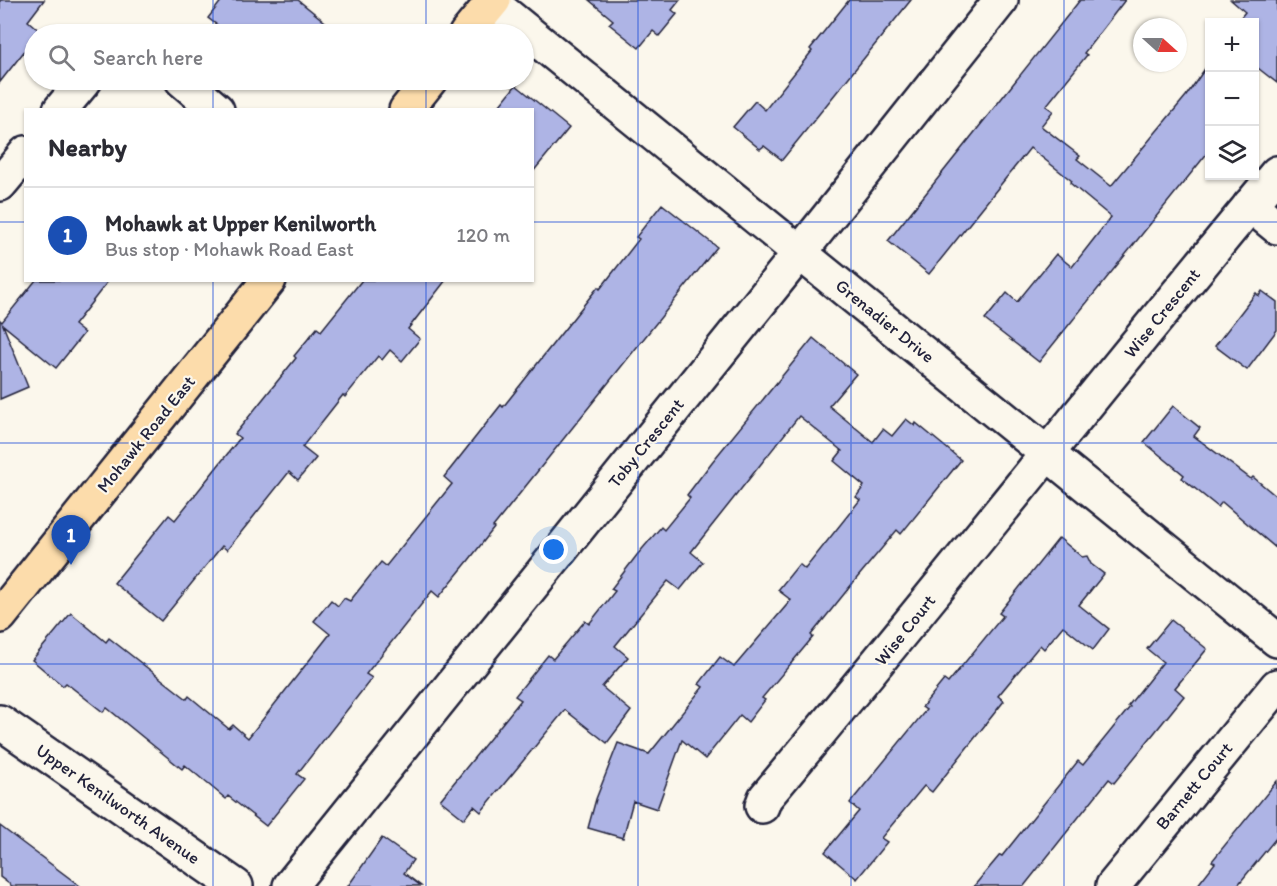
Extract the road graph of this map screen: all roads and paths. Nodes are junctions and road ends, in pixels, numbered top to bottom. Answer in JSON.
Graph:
{"nodes":[{"id":1,"x":1001,"y":0,"type":"edge"},
{"id":2,"x":493,"y":2,"type":"edge"},
{"id":3,"x":474,"y":24,"type":"edge"},
{"id":4,"x":520,"y":24,"type":"edge"},
{"id":5,"x":534,"y":35,"type":"edge"},
{"id":6,"x":76,"y":90,"type":"edge"},
{"id":7,"x":194,"y":90,"type":"edge"},
{"id":8,"x":422,"y":90,"type":"edge"},
{"id":9,"x":62,"y":108,"type":"edge"},
{"id":10,"x":215,"y":108,"type":"edge"},
{"id":11,"x":408,"y":108,"type":"edge"},
{"id":12,"x":24,"y":155,"type":"edge"},
{"id":13,"x":1277,"y":173,"type":"edge"},
{"id":14,"x":0,"y":184,"type":"edge"},
{"id":15,"x":1250,"y":205,"type":"junction"},
{"id":16,"x":1277,"y":227,"type":"edge"},
{"id":17,"x":799,"y":252,"type":"junction"},
{"id":18,"x":267,"y":282,"type":"edge"},
{"id":19,"x":1048,"y":454,"type":"junction"},
{"id":20,"x":0,"y":616,"type":"edge"},
{"id":21,"x":1277,"y":640,"type":"edge"},
{"id":22,"x":1277,"y":686,"type":"edge"},
{"id":23,"x":0,"y":722,"type":"edge"},
{"id":24,"x":762,"y":806,"type":"dead end"},
{"id":25,"x":236,"y":886,"type":"edge"},
{"id":26,"x":290,"y":886,"type":"edge"},
{"id":27,"x":1113,"y":886,"type":"edge"}],
"edges":[{"from":1,"to":17,"type":"street","name":"Toby Crescent"},
{"from":2,"to":3,"type":"main road"},
{"from":2,"to":4,"type":"street","name":"Grenadier Drive"},
{"from":5,"to":17,"type":"street","name":"Grenadier Drive"},
{"from":6,"to":9,"type":"street"},
{"from":7,"to":10,"type":"street"},
{"from":8,"to":11,"type":"main road"},
{"from":12,"to":14,"type":"street"},
{"from":13,"to":15,"type":"street","name":"Wise Crescent"},
{"from":15,"to":16,"type":"street"},
{"from":15,"to":19,"type":"street","name":"Wise Crescent"},
{"from":17,"to":19,"type":"street","name":"Grenadier Drive"},
{"from":17,"to":26,"type":"street","name":"Toby Crescent"},
{"from":18,"to":20,"type":"main road","name":"Mohawk Road East"},
{"from":19,"to":21,"type":"street","name":"Grenadier Drive"},
{"from":19,"to":24,"type":"street","name":"Wise Court"},
{"from":22,"to":27,"type":"street","name":"Barnett Court"},
{"from":23,"to":25,"type":"street","name":"Upper Kenilworth Avenue"}]}
